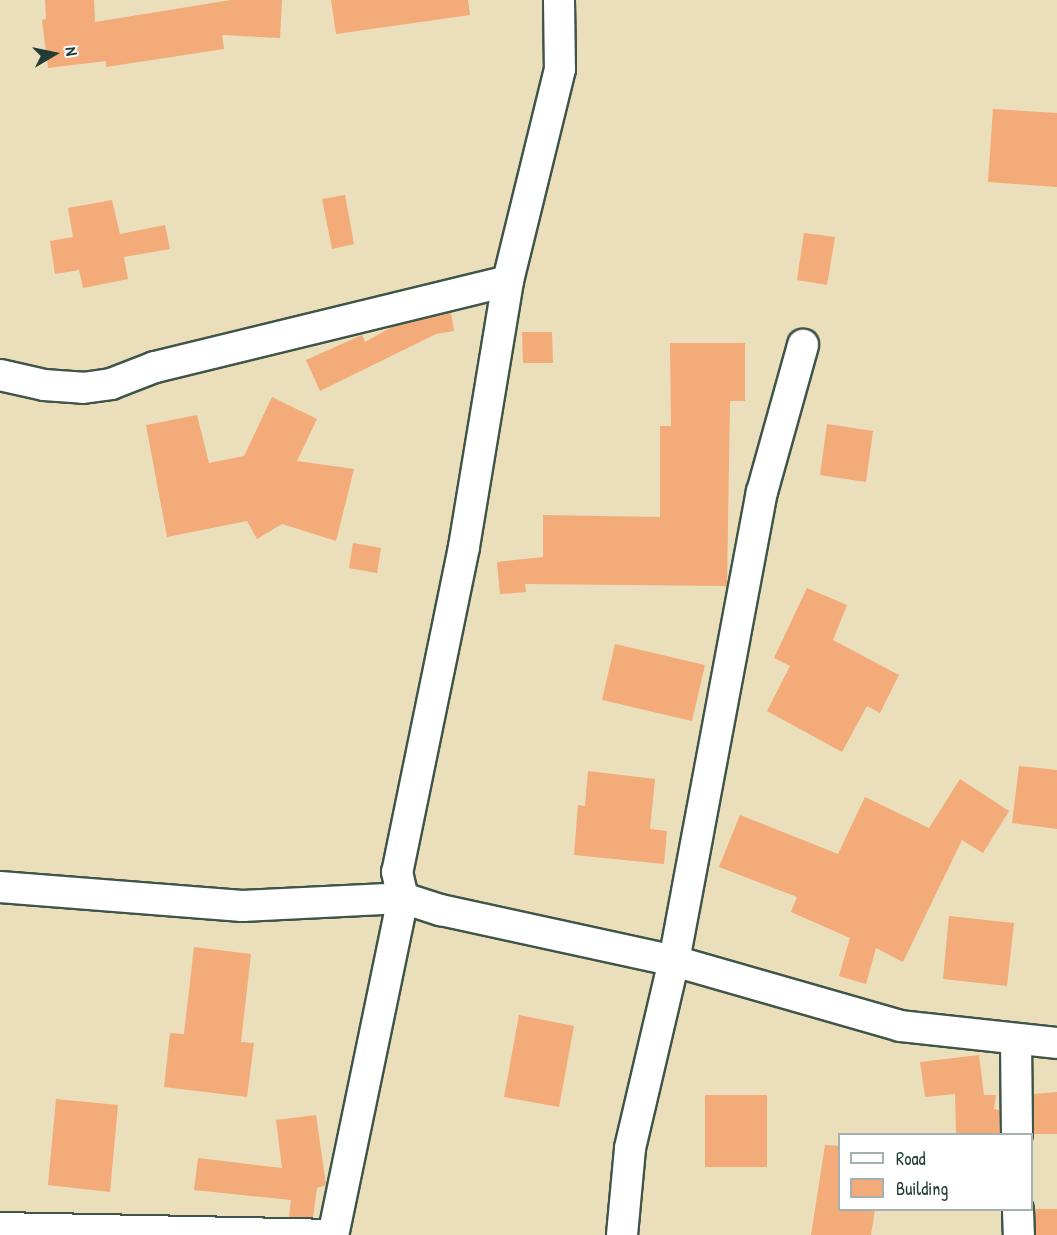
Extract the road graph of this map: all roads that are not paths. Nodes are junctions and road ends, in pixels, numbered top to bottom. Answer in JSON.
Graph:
{"nodes":[{"id":1,"x":559,"y":0,"type":"edge"},
{"id":2,"x":508,"y":281,"type":"junction"},
{"id":3,"x":803,"y":345,"type":"dead end"},
{"id":4,"x":0,"y":375,"type":"edge"},
{"id":5,"x":0,"y":887,"type":"edge"},
{"id":6,"x":403,"y":898,"type":"junction"},
{"id":7,"x":675,"y":961,"type":"junction"},
{"id":8,"x":1016,"y":1040,"type":"junction"},
{"id":9,"x":1057,"y":1043,"type":"edge"},
{"id":10,"x":1017,"y":1133,"type":"edge"},
{"id":11,"x":1018,"y":1211,"type":"edge"},
{"id":12,"x":3,"y":1230,"type":"edge"},
{"id":13,"x":333,"y":1235,"type":"edge"},
{"id":14,"x":622,"y":1235,"type":"edge"},
{"id":15,"x":1019,"y":1235,"type":"edge"}],
"edges":[{"from":1,"to":2,"type":"street"},
{"from":2,"to":4,"type":"street"},
{"from":2,"to":6,"type":"street"},
{"from":3,"to":7,"type":"street"},
{"from":5,"to":6,"type":"street"},
{"from":6,"to":7,"type":"street"},
{"from":6,"to":13,"type":"street"},
{"from":7,"to":8,"type":"street"},
{"from":7,"to":14,"type":"street"},
{"from":8,"to":9,"type":"street"},
{"from":8,"to":10,"type":"street"},
{"from":11,"to":15,"type":"street"},
{"from":12,"to":13,"type":"street"}]}
